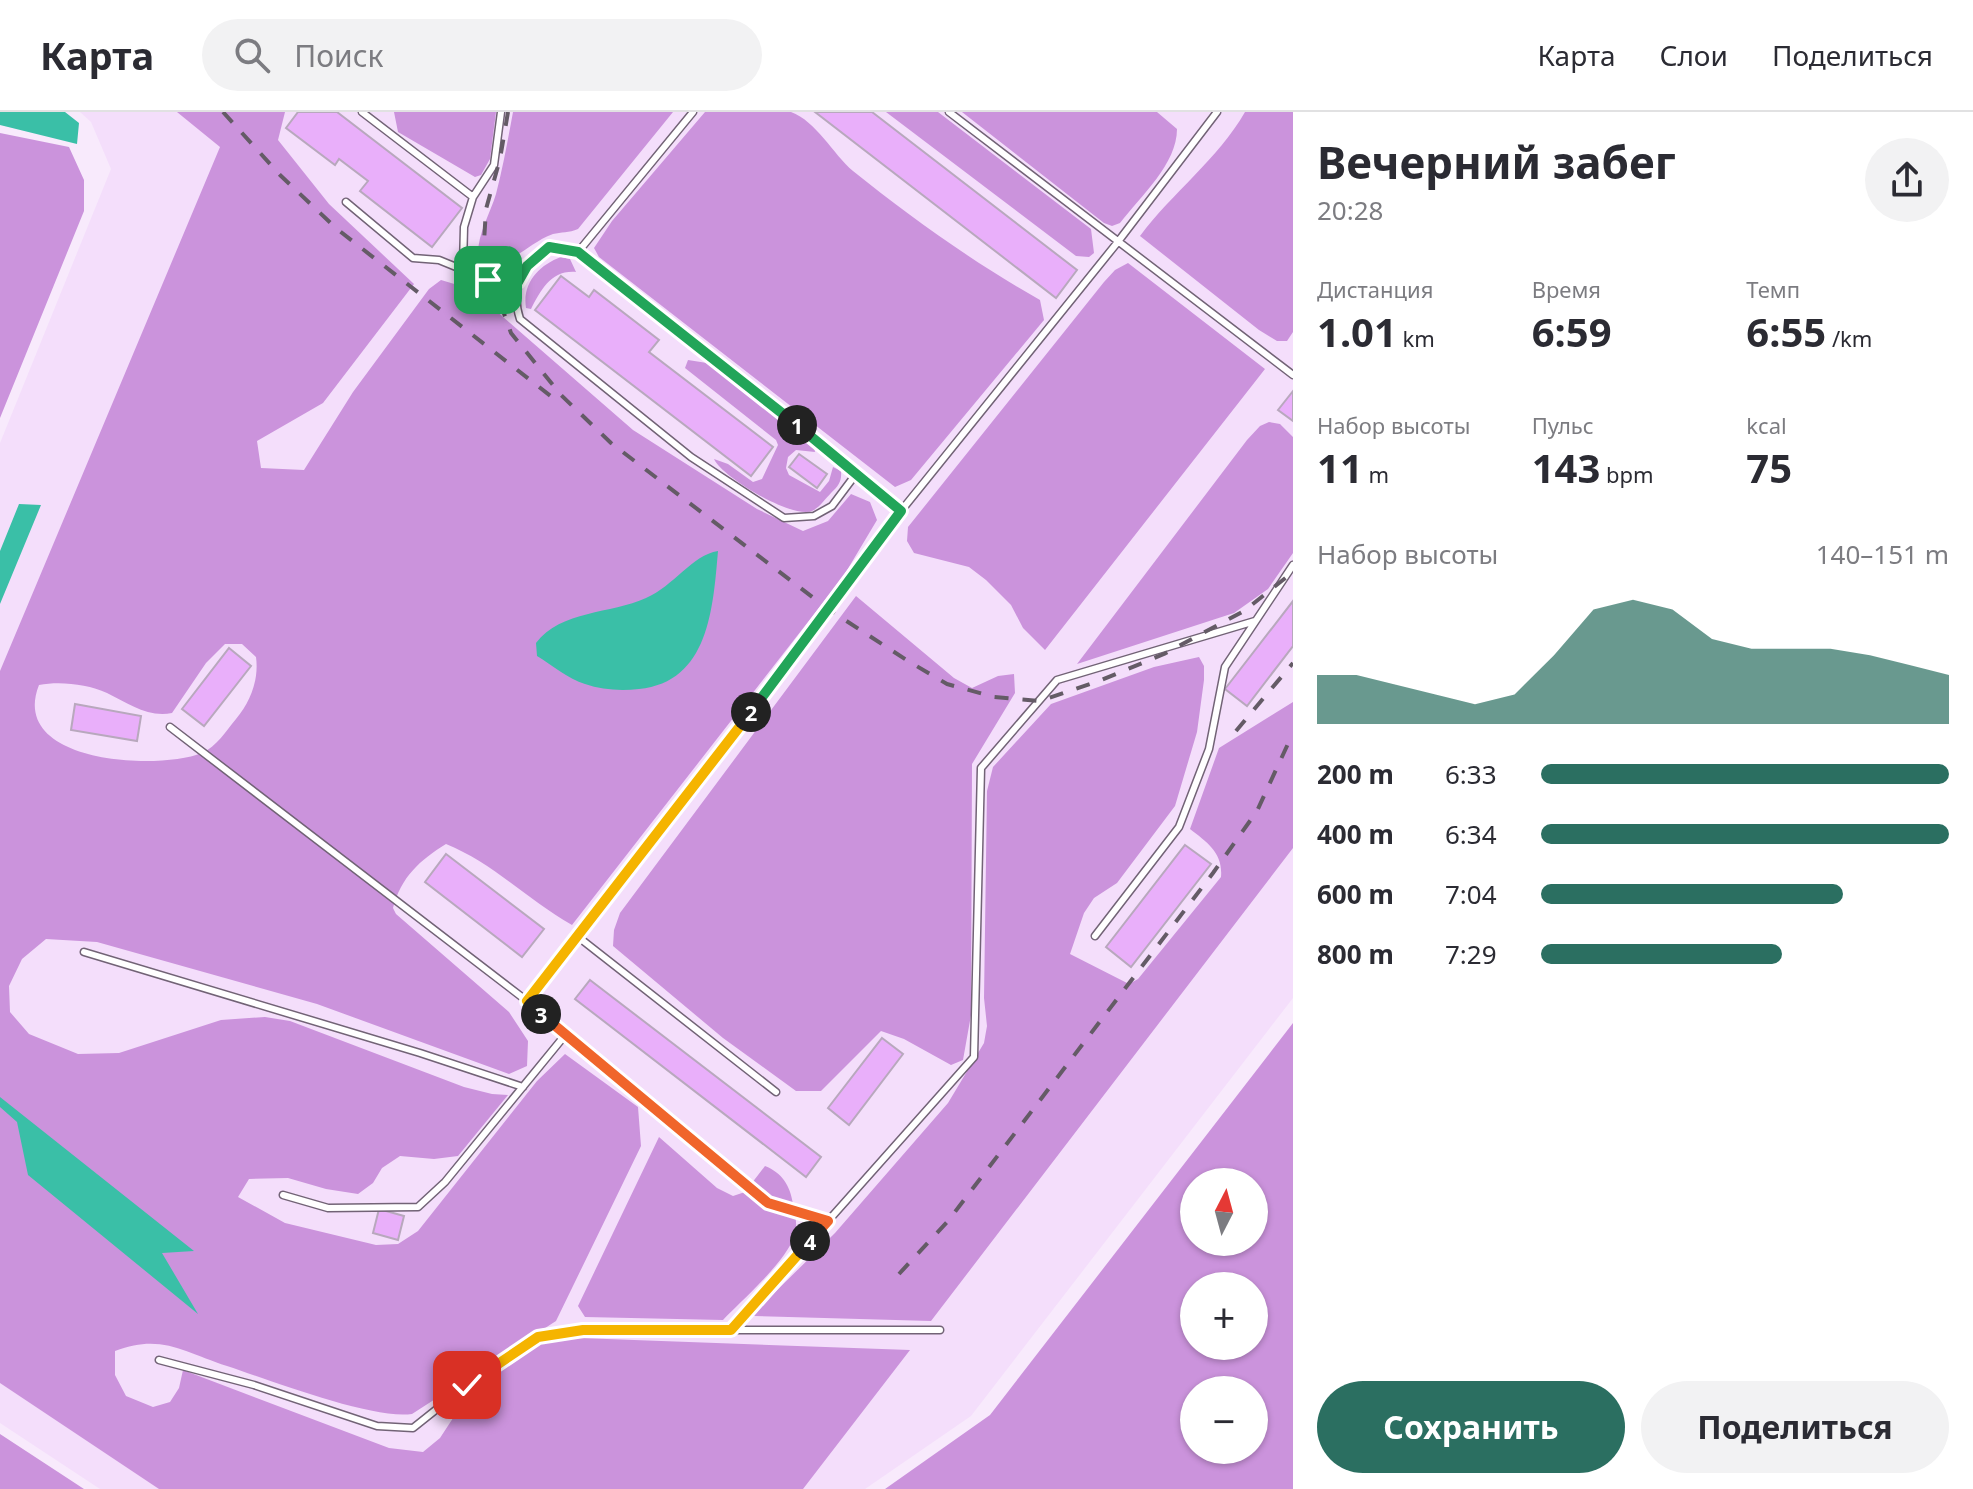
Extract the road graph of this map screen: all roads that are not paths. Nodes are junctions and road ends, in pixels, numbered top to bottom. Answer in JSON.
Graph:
{"nodes":[{"id":1,"x":362,"y":112,"type":"edge"},
{"id":2,"x":501,"y":112,"type":"edge"},
{"id":3,"x":693,"y":112,"type":"edge"},
{"id":4,"x":949,"y":112,"type":"edge"},
{"id":5,"x":1217,"y":112,"type":"edge"},
{"id":6,"x":473,"y":197,"type":"junction"},
{"id":7,"x":346,"y":202,"type":"dead end"},
{"id":8,"x":1117,"y":243,"type":"junction"},
{"id":9,"x":578,"y":252,"type":"junction"},
{"id":10,"x":463,"y":267,"type":"junction"},
{"id":11,"x":518,"y":282,"type":"junction"},
{"id":12,"x":1293,"y":375,"type":"edge"},
{"id":13,"x":856,"y":474,"type":"junction"},
{"id":14,"x":901,"y":511,"type":"junction"},
{"id":15,"x":1293,"y":565,"type":"edge"},
{"id":16,"x":1255,"y":621,"type":"junction"},
{"id":17,"x":170,"y":727,"type":"dead end"},
{"id":18,"x":577,"y":936,"type":"junction"},
{"id":19,"x":1095,"y":936,"type":"dead end"},
{"id":20,"x":84,"y":952,"type":"dead end"},
{"id":21,"x":527,"y":1001,"type":"junction"},
{"id":22,"x":566,"y":1034,"type":"junction"},
{"id":23,"x":523,"y":1087,"type":"junction"},
{"id":24,"x":776,"y":1092,"type":"dead end"},
{"id":25,"x":283,"y":1195,"type":"dead end"},
{"id":26,"x":828,"y":1221,"type":"junction"},
{"id":27,"x":731,"y":1330,"type":"junction"},
{"id":28,"x":940,"y":1330,"type":"dead end"},
{"id":29,"x":159,"y":1360,"type":"dead end"}],
"edges":[{"from":1,"to":6,"type":"lane"},
{"from":2,"to":6,"type":"lane"},
{"from":3,"to":9,"type":"lane"},
{"from":4,"to":8,"type":"lane"},
{"from":5,"to":8,"type":"lane"},
{"from":6,"to":10,"type":"lane"},
{"from":7,"to":10,"type":"lane"},
{"from":8,"to":12,"type":"lane"},
{"from":8,"to":14,"type":"lane"},
{"from":9,"to":11,"type":"lane"},
{"from":9,"to":13,"type":"lane"},
{"from":10,"to":11,"type":"lane"},
{"from":11,"to":13,"type":"lane"},
{"from":13,"to":14,"type":"lane"},
{"from":14,"to":18,"type":"lane"},
{"from":15,"to":16,"type":"lane"},
{"from":16,"to":19,"type":"lane"},
{"from":16,"to":26,"type":"lane"},
{"from":17,"to":21,"type":"lane"},
{"from":18,"to":21,"type":"lane"},
{"from":18,"to":24,"type":"lane"},
{"from":20,"to":23,"type":"lane"},
{"from":21,"to":22,"type":"lane"},
{"from":22,"to":23,"type":"lane"},
{"from":22,"to":26,"type":"lane"},
{"from":23,"to":25,"type":"lane"},
{"from":26,"to":27,"type":"lane"},
{"from":27,"to":28,"type":"lane"},
{"from":27,"to":29,"type":"lane"}]}
